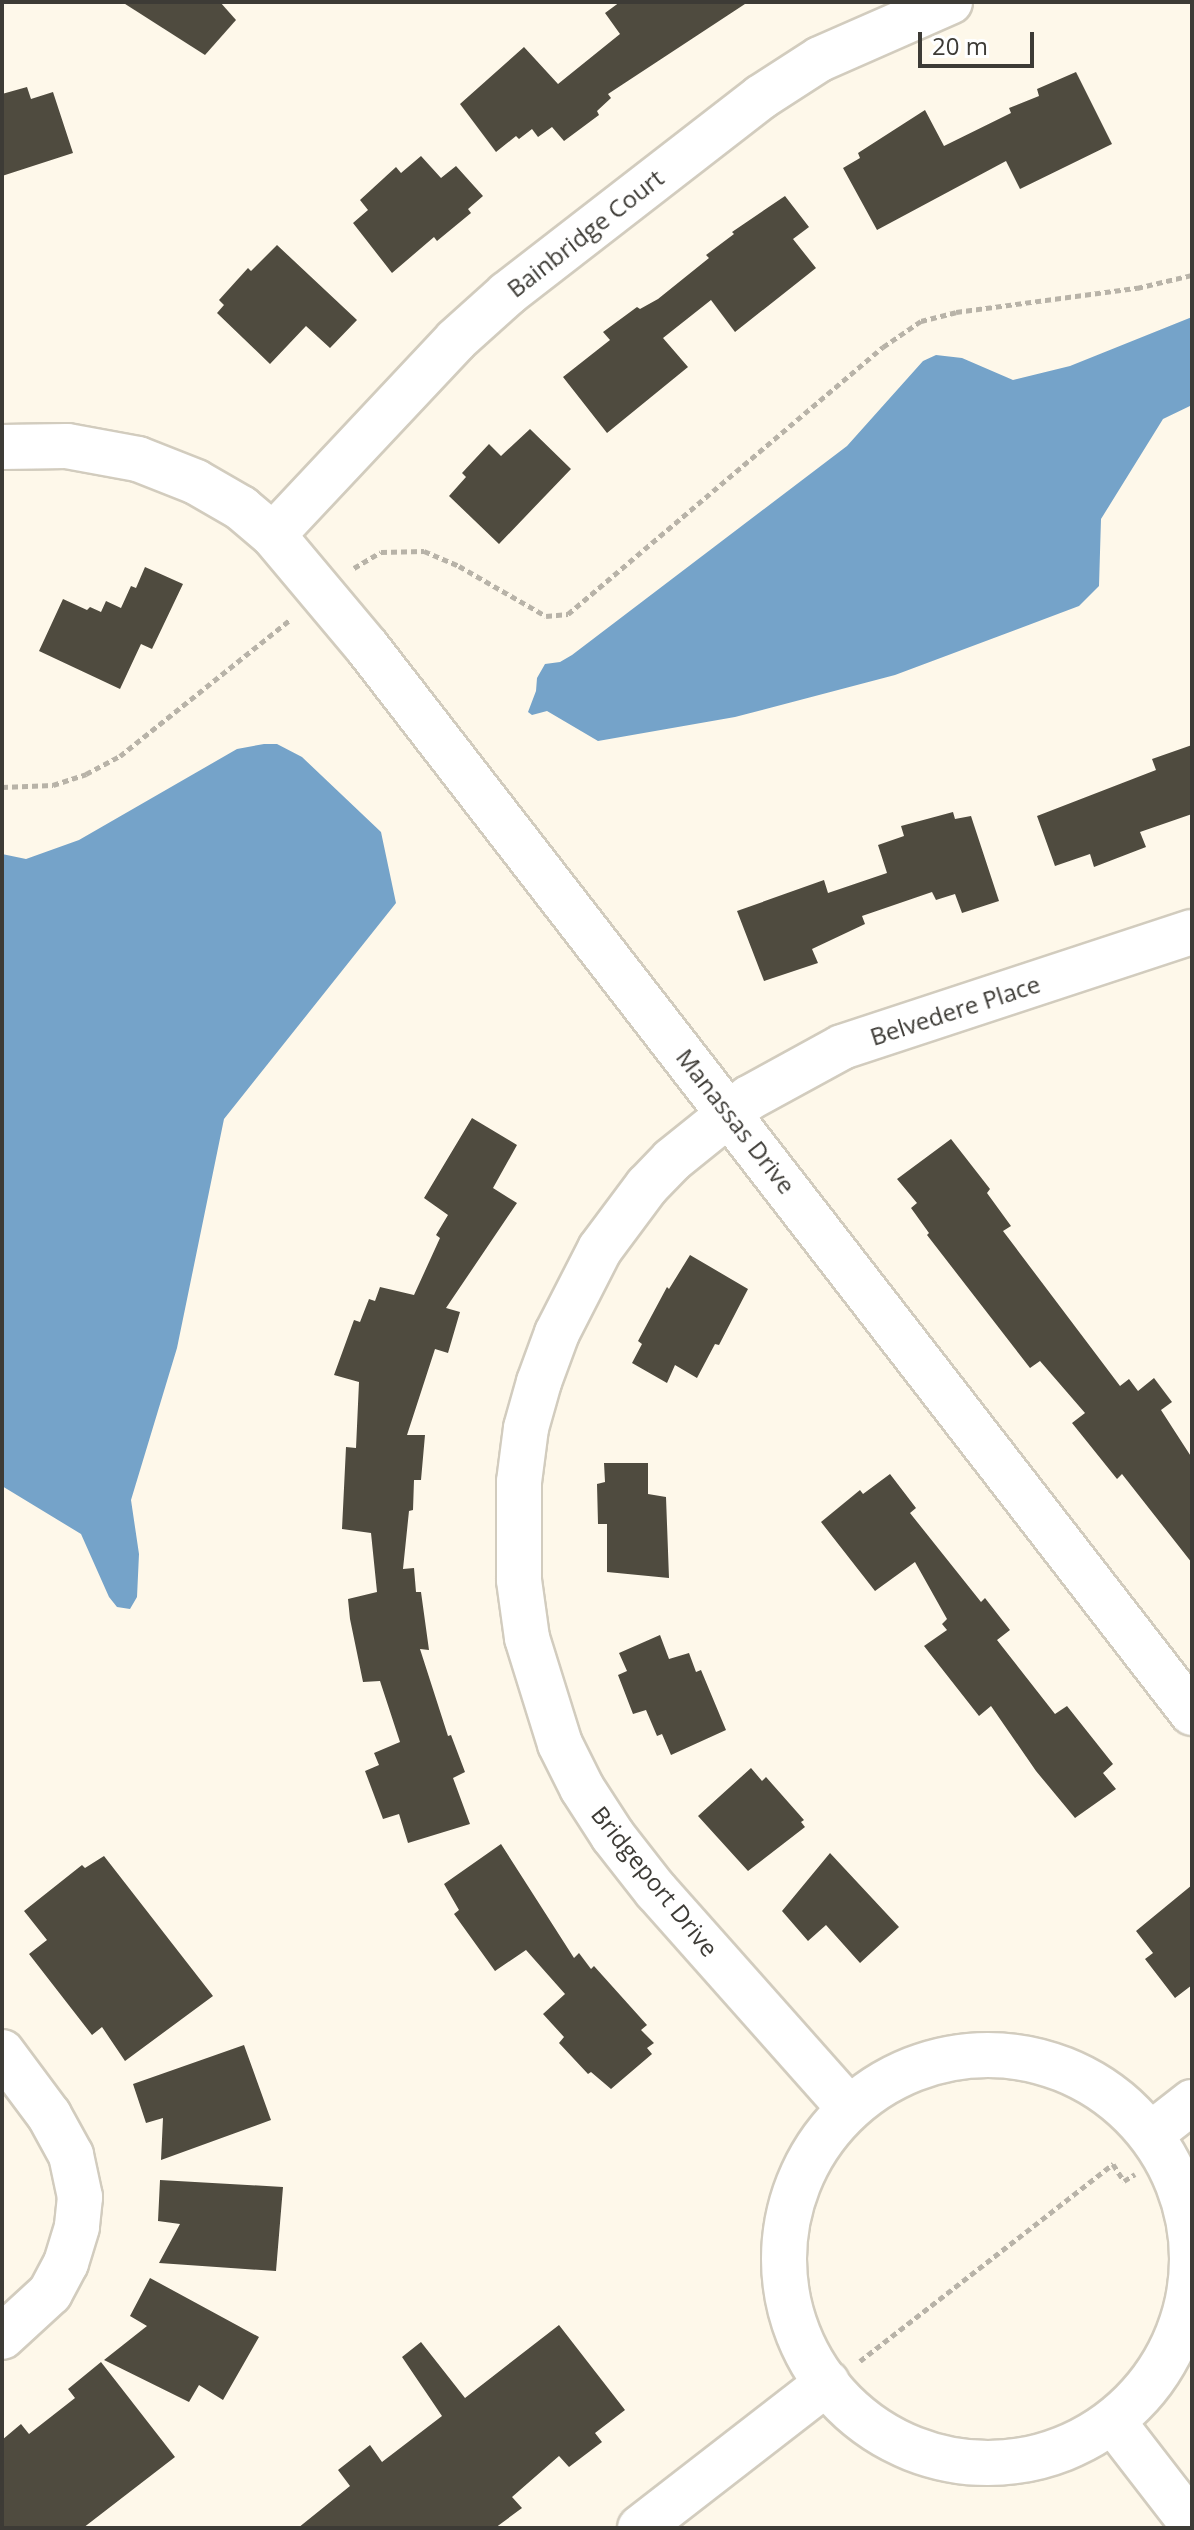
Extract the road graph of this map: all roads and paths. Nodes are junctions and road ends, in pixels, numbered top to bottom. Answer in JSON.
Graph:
{"nodes":[{"id":1,"x":950,"y":2,"type":"edge"},
{"id":2,"x":1192,"y":275,"type":"edge"},
{"id":3,"x":2,"y":447,"type":"edge"},
{"id":4,"x":273,"y":535,"type":"junction"},
{"id":5,"x":323,"y":593,"type":"junction"},
{"id":6,"x":2,"y":787,"type":"edge"},
{"id":7,"x":1192,"y":932,"type":"edge"},
{"id":8,"x":730,"y":1114,"type":"junction"},
{"id":9,"x":1192,"y":1713,"type":"edge"},
{"id":10,"x":2,"y":2052,"type":"edge"},
{"id":11,"x":1192,"y":2102,"type":"edge"},
{"id":12,"x":848,"y":2107,"type":"junction"},
{"id":13,"x":1151,"y":2134,"type":"junction"},
{"id":14,"x":1135,"y":2174,"type":"dead end"},
{"id":15,"x":2,"y":2337,"type":"edge"},
{"id":16,"x":840,"y":2374,"type":"junction"},
{"id":17,"x":1114,"y":2423,"type":"junction"},
{"id":18,"x":1192,"y":2524,"type":"edge"},
{"id":19,"x":640,"y":2528,"type":"edge"}],
"edges":[{"from":1,"to":4,"type":"street","name":"Bainbridge Court"},
{"from":2,"to":5,"type":"path"},
{"from":3,"to":4,"type":"street","name":"Manassas Drive"},
{"from":4,"to":5,"type":"street","name":"Manassas Drive"},
{"from":5,"to":6,"type":"path"},
{"from":5,"to":8,"type":"street","name":"Manassas Drive"},
{"from":7,"to":8,"type":"street","name":"Belvedere Place"},
{"from":8,"to":9,"type":"street","name":"Manassas Drive"},
{"from":8,"to":12,"type":"street","name":"Bridgeport Drive"},
{"from":10,"to":15,"type":"street"},
{"from":11,"to":13,"type":"street"},
{"from":12,"to":13,"type":"street"},
{"from":12,"to":16,"type":"street"},
{"from":13,"to":17,"type":"street"},
{"from":14,"to":16,"type":"path"},
{"from":16,"to":17,"type":"street"},
{"from":16,"to":19,"type":"street"},
{"from":17,"to":18,"type":"street"}]}
